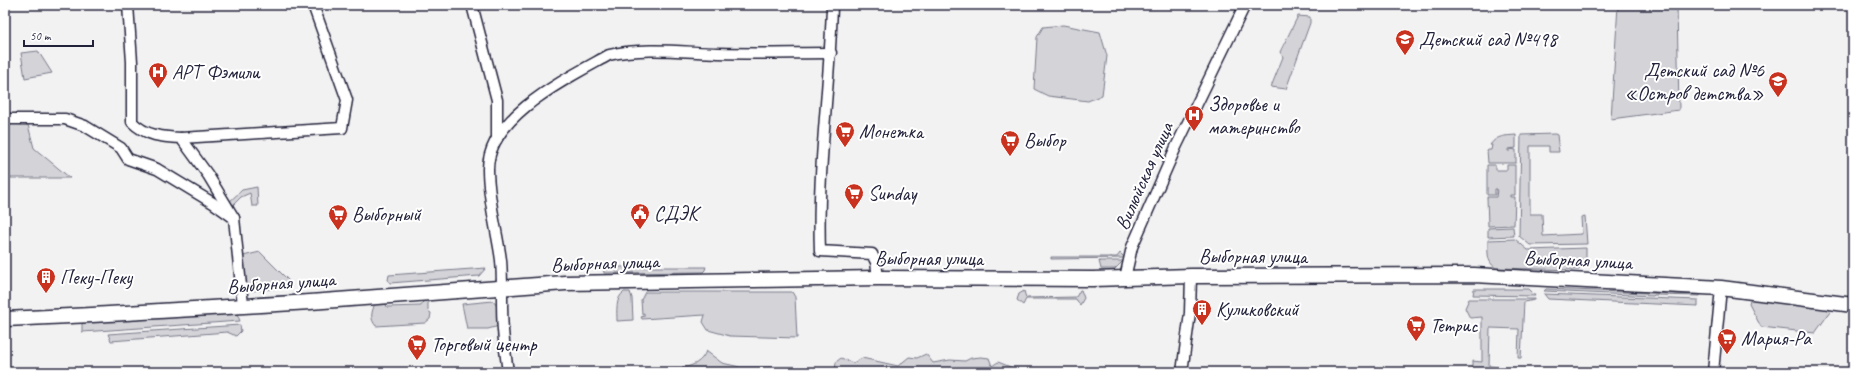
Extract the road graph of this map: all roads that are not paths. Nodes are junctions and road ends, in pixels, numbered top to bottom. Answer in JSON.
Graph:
{"nodes":[{"id":1,"x":128,"y":5,"type":"edge"},
{"id":2,"x":313,"y":5,"type":"edge"},
{"id":3,"x":472,"y":5,"type":"edge"},
{"id":4,"x":832,"y":5,"type":"edge"},
{"id":5,"x":1244,"y":5,"type":"edge"},
{"id":6,"x":831,"y":53,"type":"junction"},
{"id":7,"x":5,"y":119,"type":"edge"},
{"id":8,"x":181,"y":138,"type":"junction"},
{"id":9,"x":497,"y":139,"type":"junction"},
{"id":10,"x":234,"y":218,"type":"junction"},
{"id":11,"x":1191,"y":276,"type":"junction"},
{"id":12,"x":878,"y":278,"type":"junction"},
{"id":13,"x":1125,"y":278,"type":"junction"},
{"id":14,"x":502,"y":287,"type":"junction"},
{"id":15,"x":1721,"y":288,"type":"junction"},
{"id":16,"x":1853,"y":304,"type":"edge"},
{"id":17,"x":243,"y":305,"type":"junction"},
{"id":18,"x":5,"y":319,"type":"edge"},
{"id":19,"x":508,"y":372,"type":"edge"},
{"id":20,"x":1182,"y":372,"type":"edge"},
{"id":21,"x":1713,"y":372,"type":"edge"}],
"edges":[{"from":1,"to":8,"type":"street"},
{"from":2,"to":8,"type":"street"},
{"from":3,"to":9,"type":"street"},
{"from":4,"to":6,"type":"street"},
{"from":5,"to":13,"type":"street","name":"Вилюйская улица"},
{"from":6,"to":9,"type":"street"},
{"from":6,"to":12,"type":"street"},
{"from":7,"to":10,"type":"street"},
{"from":8,"to":10,"type":"street"},
{"from":9,"to":14,"type":"street"},
{"from":10,"to":17,"type":"street"},
{"from":11,"to":13,"type":"main road","name":"Выборная улица"},
{"from":11,"to":15,"type":"main road","name":"Выборная улица"},
{"from":11,"to":20,"type":"street"},
{"from":12,"to":13,"type":"main road","name":"Выборная улица"},
{"from":12,"to":14,"type":"main road","name":"Выборная улица"},
{"from":14,"to":17,"type":"main road","name":"Выборная улица"},
{"from":14,"to":19,"type":"street"},
{"from":15,"to":16,"type":"main road","name":"Выборная улица"},
{"from":15,"to":21,"type":"street"},
{"from":17,"to":18,"type":"main road","name":"Выборная улица"}]}
